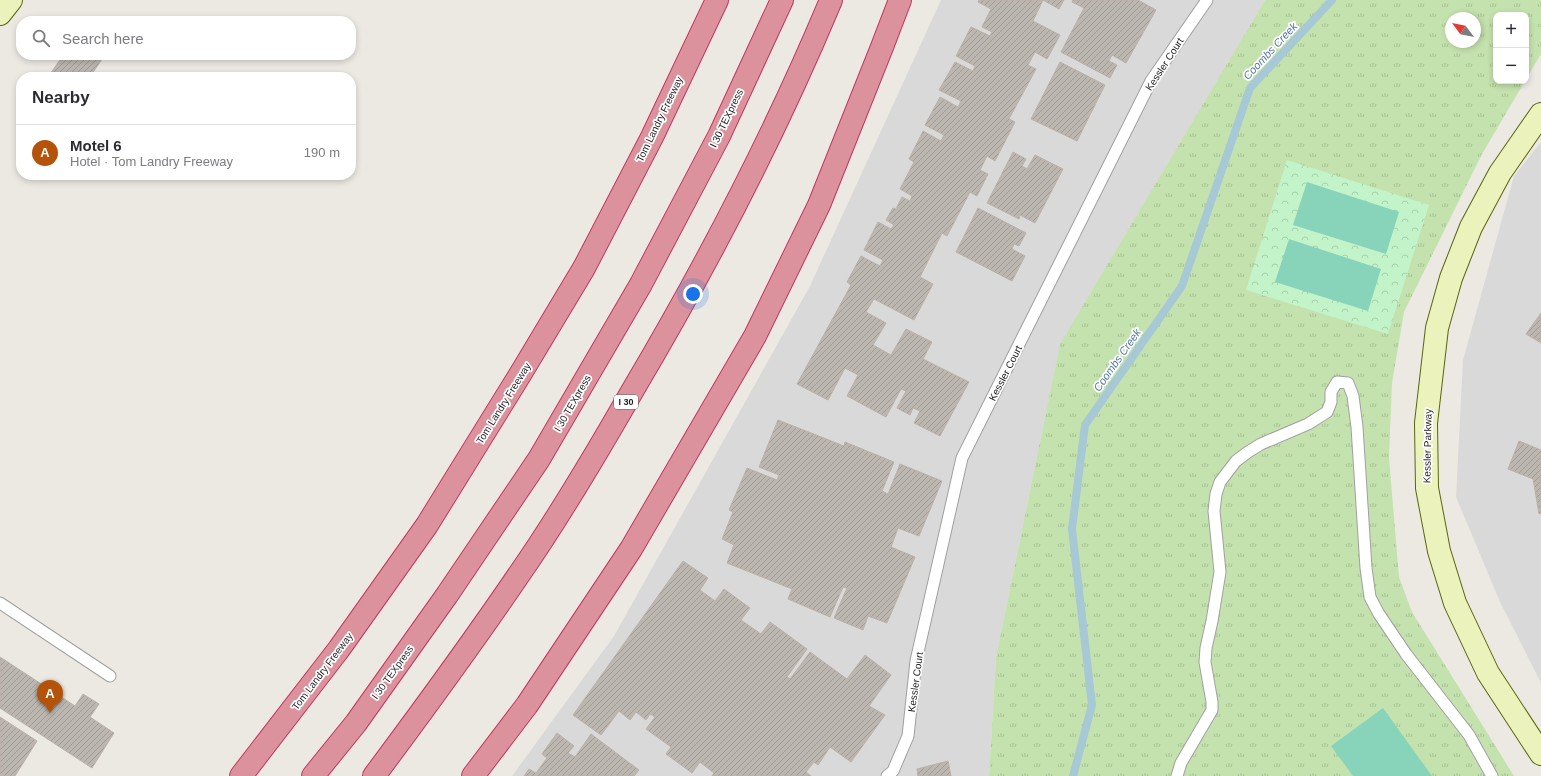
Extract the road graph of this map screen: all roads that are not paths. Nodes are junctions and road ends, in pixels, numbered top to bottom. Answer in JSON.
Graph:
{"nodes":[{"id":1,"x":11,"y":0,"type":"edge"},
{"id":2,"x":717,"y":0,"type":"edge"},
{"id":3,"x":782,"y":0,"type":"edge"},
{"id":4,"x":831,"y":0,"type":"edge"},
{"id":5,"x":900,"y":0,"type":"edge"},
{"id":6,"x":1207,"y":0,"type":"edge"},
{"id":7,"x":0,"y":14,"type":"edge"},
{"id":8,"x":1541,"y":114,"type":"edge"},
{"id":9,"x":0,"y":603,"type":"edge"},
{"id":10,"x":110,"y":676,"type":"dead end"},
{"id":11,"x":1541,"y":754,"type":"edge"},
{"id":12,"x":241,"y":776,"type":"edge"},
{"id":13,"x":314,"y":776,"type":"edge"},
{"id":14,"x":374,"y":776,"type":"edge"},
{"id":15,"x":473,"y":776,"type":"edge"},
{"id":16,"x":887,"y":776,"type":"edge"},
{"id":17,"x":1177,"y":776,"type":"edge"},
{"id":18,"x":1492,"y":776,"type":"edge"}],
"edges":[{"from":1,"to":7,"type":"street"},
{"from":2,"to":12,"type":"highway","name":"Tom Landry Freeway"},
{"from":3,"to":13,"type":"highway","name":"I 30 TEXpress"},
{"from":4,"to":14,"type":"highway","number":"I 30"},
{"from":5,"to":15,"type":"highway"},
{"from":6,"to":16,"type":"lane","name":"Kessler Court"},
{"from":8,"to":11,"type":"street","name":"Kessler Parkway"},
{"from":9,"to":10,"type":"lane"},
{"from":17,"to":18,"type":"lane"}]}
